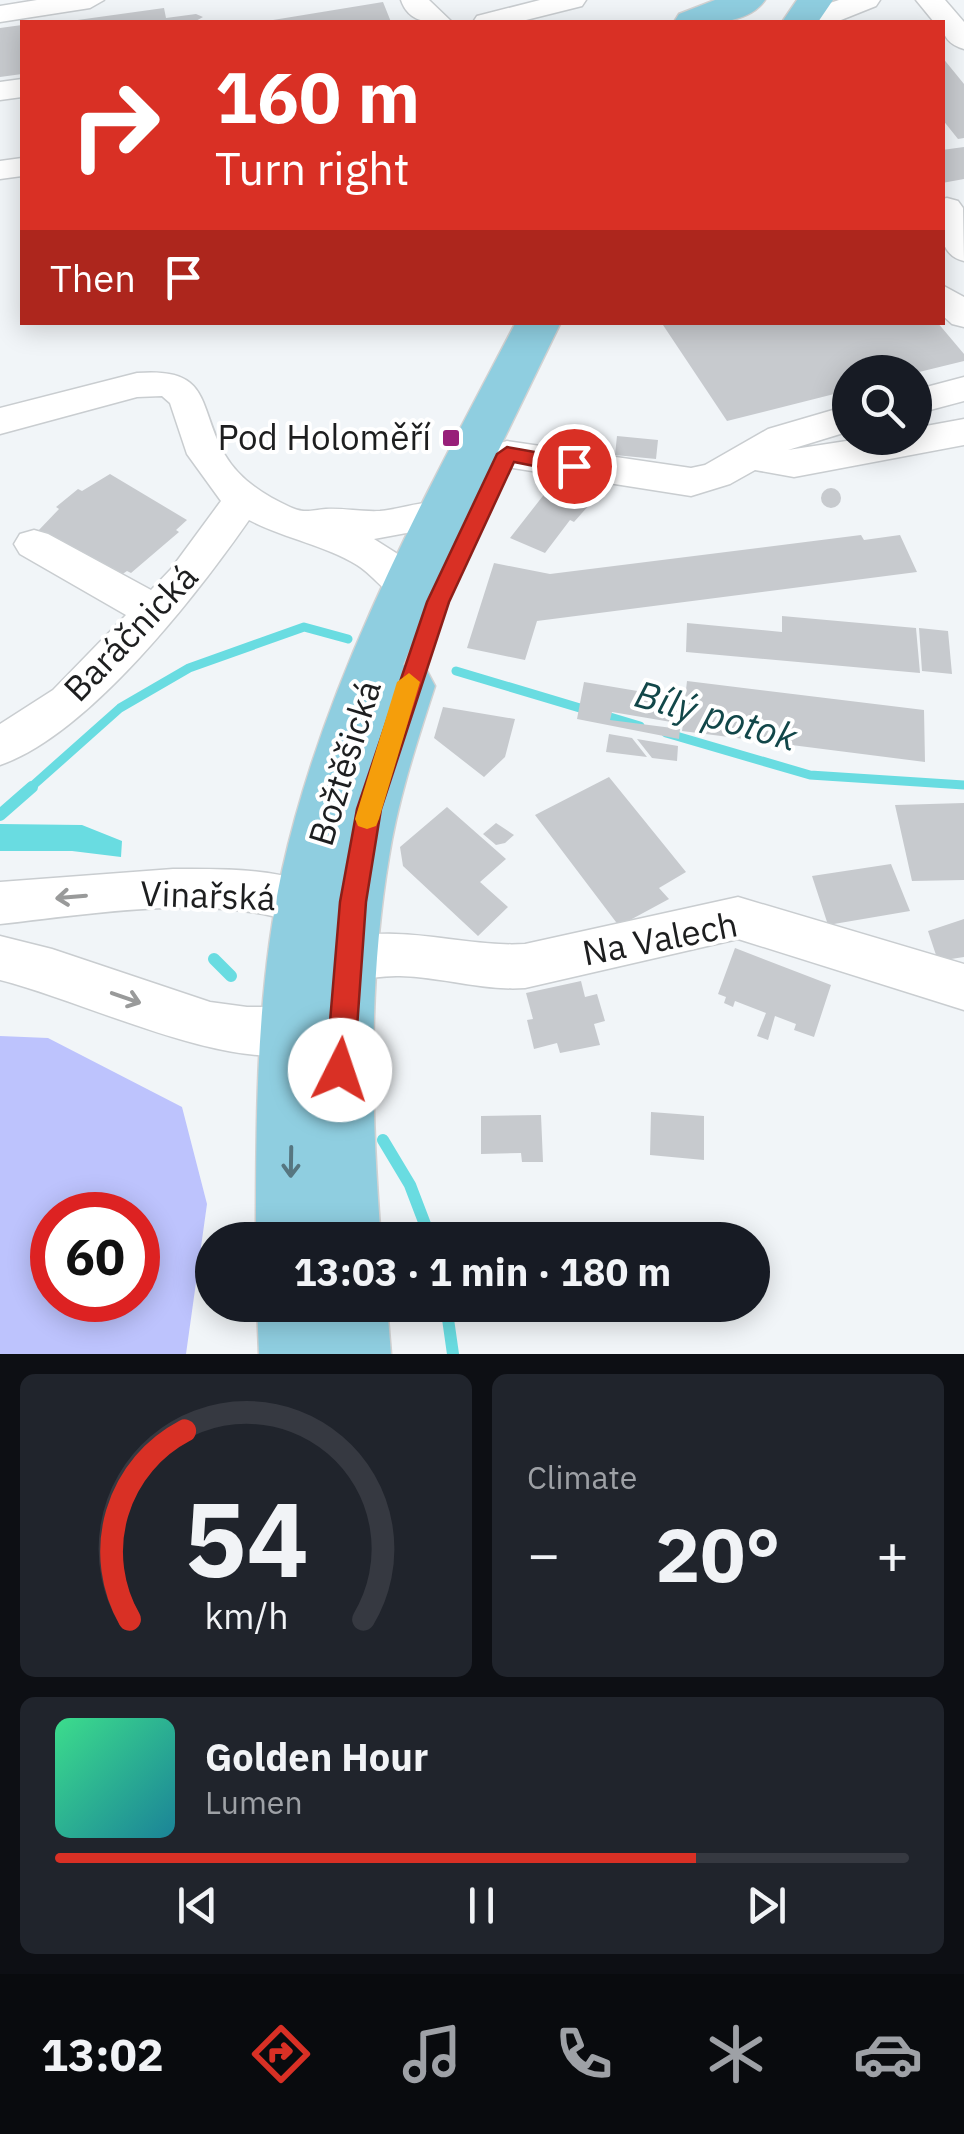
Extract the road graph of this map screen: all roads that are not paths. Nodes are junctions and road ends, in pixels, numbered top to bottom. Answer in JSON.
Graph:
{"nodes":[{"id":1,"x":90,"y":0,"type":"edge"},
{"id":2,"x":572,"y":0,"type":"edge"},
{"id":3,"x":748,"y":0,"type":"edge"},
{"id":4,"x":866,"y":0,"type":"edge"},
{"id":5,"x":930,"y":0,"type":"edge"},
{"id":6,"x":0,"y":14,"type":"edge"},
{"id":7,"x":495,"y":20,"type":"edge"},
{"id":8,"x":697,"y":20,"type":"edge"},
{"id":9,"x":821,"y":20,"type":"edge"},
{"id":10,"x":964,"y":40,"type":"edge"},
{"id":11,"x":951,"y":208,"type":"edge"},
{"id":12,"x":964,"y":251,"type":"edge"},
{"id":13,"x":537,"y":325,"type":"edge"},
{"id":14,"x":570,"y":325,"type":"edge"},
{"id":15,"x":964,"y":389,"type":"edge"},
{"id":16,"x":932,"y":397,"type":"edge"},
{"id":17,"x":0,"y":421,"type":"edge"},
{"id":18,"x":832,"y":423,"type":"edge"},
{"id":19,"x":964,"y":432,"type":"edge"},
{"id":20,"x":507,"y":454,"type":"junction"},
{"id":21,"x":749,"y":455,"type":"junction"},
{"id":22,"x":243,"y":499,"type":"junction"},
{"id":23,"x":441,"y":514,"type":"junction"},
{"id":24,"x":282,"y":516,"type":"junction"},
{"id":25,"x":34,"y":544,"type":"dead end"},
{"id":26,"x":406,"y":587,"type":"junction"},
{"id":27,"x":156,"y":612,"type":"junction"},
{"id":28,"x":0,"y":747,"type":"edge"},
{"id":29,"x":0,"y":902,"type":"edge"},
{"id":30,"x":308,"y":902,"type":"junction"},
{"id":31,"x":0,"y":958,"type":"edge"},
{"id":32,"x":348,"y":959,"type":"junction"},
{"id":33,"x":952,"y":982,"type":"edge"},
{"id":34,"x":294,"y":1030,"type":"junction"},
{"id":35,"x":292,"y":1222,"type":"edge"},
{"id":36,"x":344,"y":1222,"type":"edge"},
{"id":37,"x":295,"y":1322,"type":"edge"},
{"id":38,"x":351,"y":1322,"type":"edge"},
{"id":39,"x":296,"y":1354,"type":"edge"},
{"id":40,"x":354,"y":1354,"type":"edge"}],
"edges":[{"from":1,"to":6,"type":"street"},
{"from":2,"to":7,"type":"street"},
{"from":3,"to":8,"type":"main road"},
{"from":4,"to":9,"type":"street"},
{"from":5,"to":10,"type":"street"},
{"from":11,"to":12,"type":"street"},
{"from":13,"to":23,"type":"main road","name":"Božtěšická"},
{"from":14,"to":20,"type":"main road","name":"Božtěšická"},
{"from":15,"to":16,"type":"street"},
{"from":17,"to":22,"type":"street"},
{"from":18,"to":21,"type":"street"},
{"from":19,"to":21,"type":"street"},
{"from":20,"to":21,"type":"street"},
{"from":20,"to":32,"type":"main road","name":"Božtěšická"},
{"from":22,"to":24,"type":"street"},
{"from":22,"to":27,"type":"street","name":"Baráčnická"},
{"from":23,"to":24,"type":"street"},
{"from":23,"to":26,"type":"main road","name":"Božtěšická"},
{"from":24,"to":26,"type":"street"},
{"from":25,"to":27,"type":"street"},
{"from":26,"to":30,"type":"main road","name":"Božtěšická"},
{"from":27,"to":28,"type":"street","name":"Baráčnická"},
{"from":30,"to":29,"type":"street","name":"Vinařská","one_way":true},
{"from":30,"to":32,"type":"street","name":"Vinařská"},
{"from":30,"to":34,"type":"main road","name":"Božtěšická"},
{"from":31,"to":34,"type":"street","one_way":true},
{"from":32,"to":33,"type":"street","name":"Na Valech"},
{"from":32,"to":34,"type":"street"},
{"from":32,"to":36,"type":"main road","name":"Božtěšická"},
{"from":34,"to":35,"type":"main road","name":"Božtěšická","one_way":true},
{"from":37,"to":39,"type":"main road"},
{"from":38,"to":40,"type":"main road"}]}
